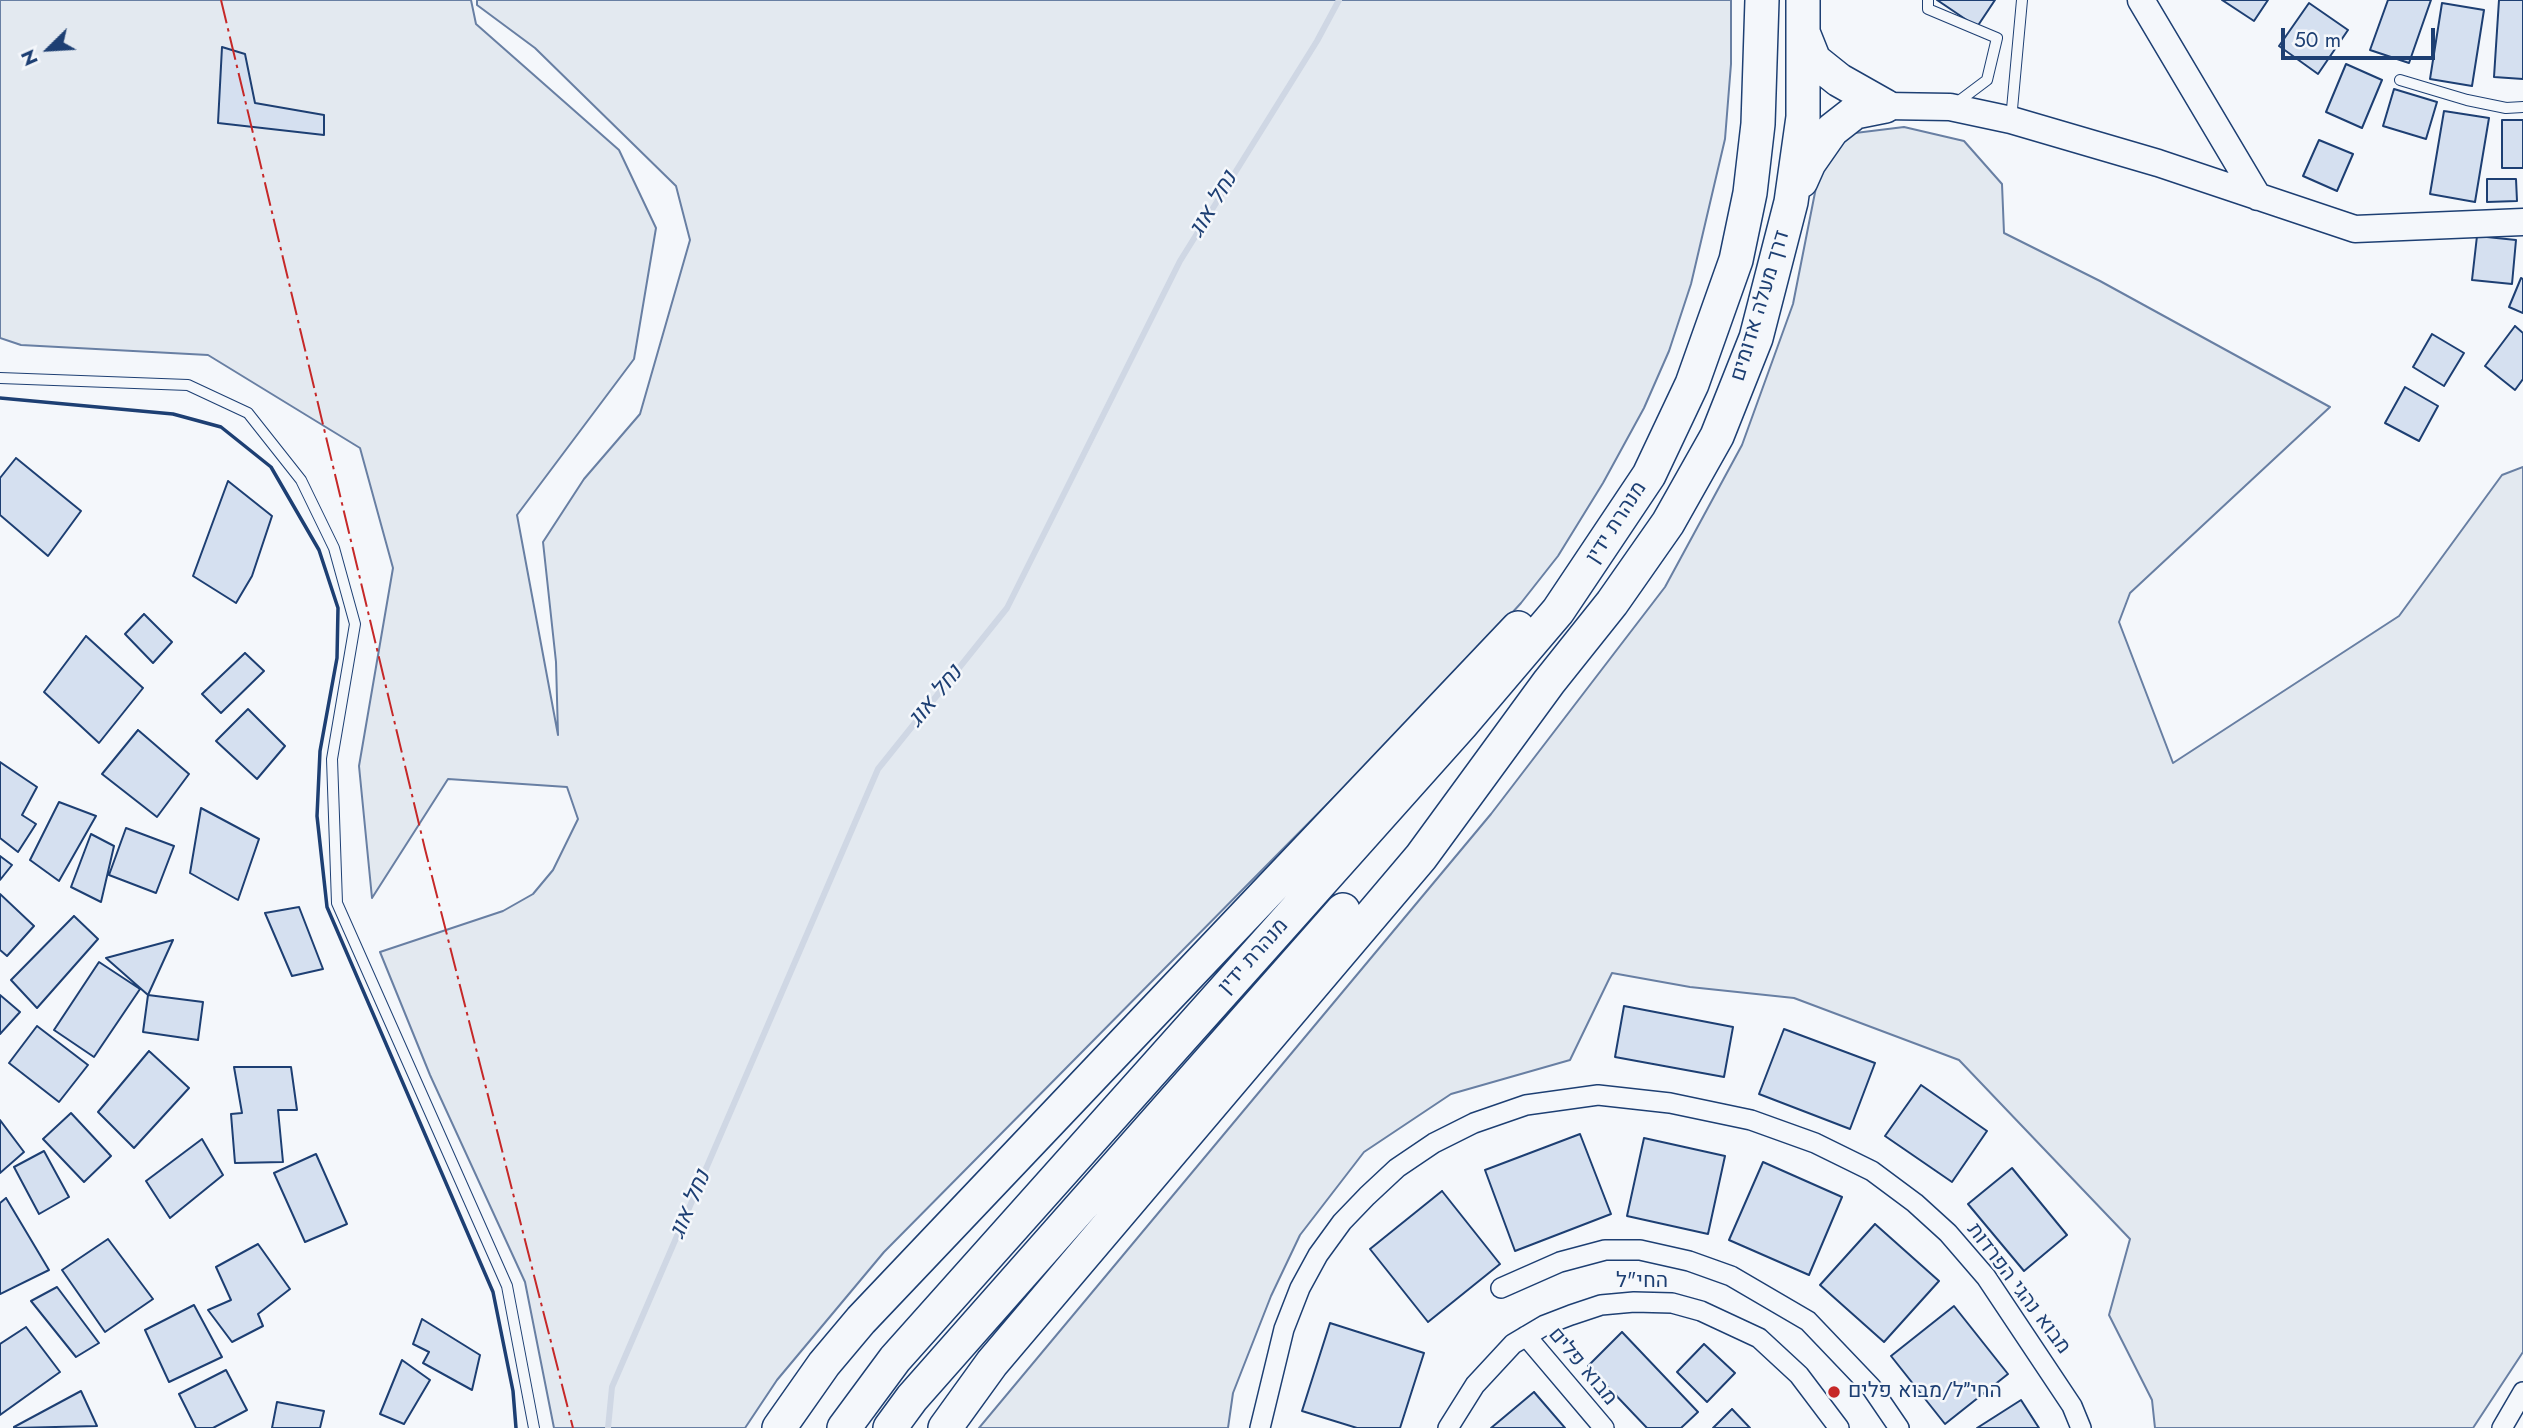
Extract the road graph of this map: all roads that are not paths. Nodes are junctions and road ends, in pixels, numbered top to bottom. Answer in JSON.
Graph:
{"nodes":[{"id":1,"x":1762,"y":0,"type":"edge"},
{"id":2,"x":1803,"y":0,"type":"edge"},
{"id":3,"x":1928,"y":0,"type":"edge"},
{"id":4,"x":2022,"y":0,"type":"edge"},
{"id":5,"x":2141,"y":0,"type":"edge"},
{"id":6,"x":1804,"y":35,"type":"junction"},
{"id":7,"x":2400,"y":80,"type":"dead end"},
{"id":8,"x":1885,"y":106,"type":"junction"},
{"id":9,"x":1950,"y":107,"type":"junction"},
{"id":10,"x":2523,"y":107,"type":"edge"},
{"id":11,"x":2011,"y":120,"type":"junction"},
{"id":12,"x":2258,"y":197,"type":"junction"},
{"id":13,"x":1791,"y":202,"type":"junction"},
{"id":14,"x":2523,"y":222,"type":"edge"},
{"id":15,"x":0,"y":378,"type":"edge"},
{"id":16,"x":1649,"y":475,"type":"junction"},
{"id":17,"x":1549,"y":682,"type":"junction"},
{"id":18,"x":1501,"y":1288,"type":"dead end"},
{"id":19,"x":1526,"y":1336,"type":"junction"},
{"id":20,"x":2523,"y":1392,"type":"edge"},
{"id":21,"x":534,"y":1428,"type":"edge"},
{"id":22,"x":779,"y":1428,"type":"edge"},
{"id":23,"x":844,"y":1428,"type":"edge"},
{"id":24,"x":890,"y":1428,"type":"edge"},
{"id":25,"x":945,"y":1428,"type":"edge"},
{"id":26,"x":1260,"y":1428,"type":"edge"},
{"id":27,"x":1448,"y":1428,"type":"edge"},
{"id":28,"x":1604,"y":1428,"type":"edge"},
{"id":29,"x":1839,"y":1428,"type":"edge"},
{"id":30,"x":1899,"y":1428,"type":"edge"},
{"id":31,"x":2081,"y":1428,"type":"edge"},
{"id":32,"x":2502,"y":1428,"type":"edge"}],
"edges":[{"from":1,"to":16,"type":"highway","name":"דרך מעלה אדומים"},
{"from":2,"to":6,"type":"highway","name":"דרך מעלה אדומים"},
{"from":3,"to":9,"type":"lane"},
{"from":4,"to":11,"type":"lane"},
{"from":5,"to":12,"type":"street"},
{"from":6,"to":8,"type":"highway"},
{"from":6,"to":13,"type":"highway","name":"דרך מעלה אדומים"},
{"from":7,"to":10,"type":"lane"},
{"from":8,"to":9,"type":"street"},
{"from":8,"to":13,"type":"highway"},
{"from":9,"to":11,"type":"street"},
{"from":11,"to":12,"type":"street"},
{"from":12,"to":14,"type":"street"},
{"from":13,"to":17,"type":"highway","name":"דרך מעלה אדומים"},
{"from":15,"to":21,"type":"lane"},
{"from":16,"to":22,"type":"highway"},
{"from":16,"to":23,"type":"highway","name":"מנהרת ידין"},
{"from":17,"to":24,"type":"highway","name":"מנהרת ידין"},
{"from":17,"to":25,"type":"highway"},
{"from":18,"to":30,"type":"street"},
{"from":19,"to":27,"type":"street","name":"החי\"ל"},
{"from":19,"to":28,"type":"street","name":"מבוא פלים"},
{"from":19,"to":29,"type":"street","name":"החי\"ל"},
{"from":20,"to":32,"type":"street"},
{"from":26,"to":31,"type":"street","name":"מבוא נהגי הפרדות"}]}
